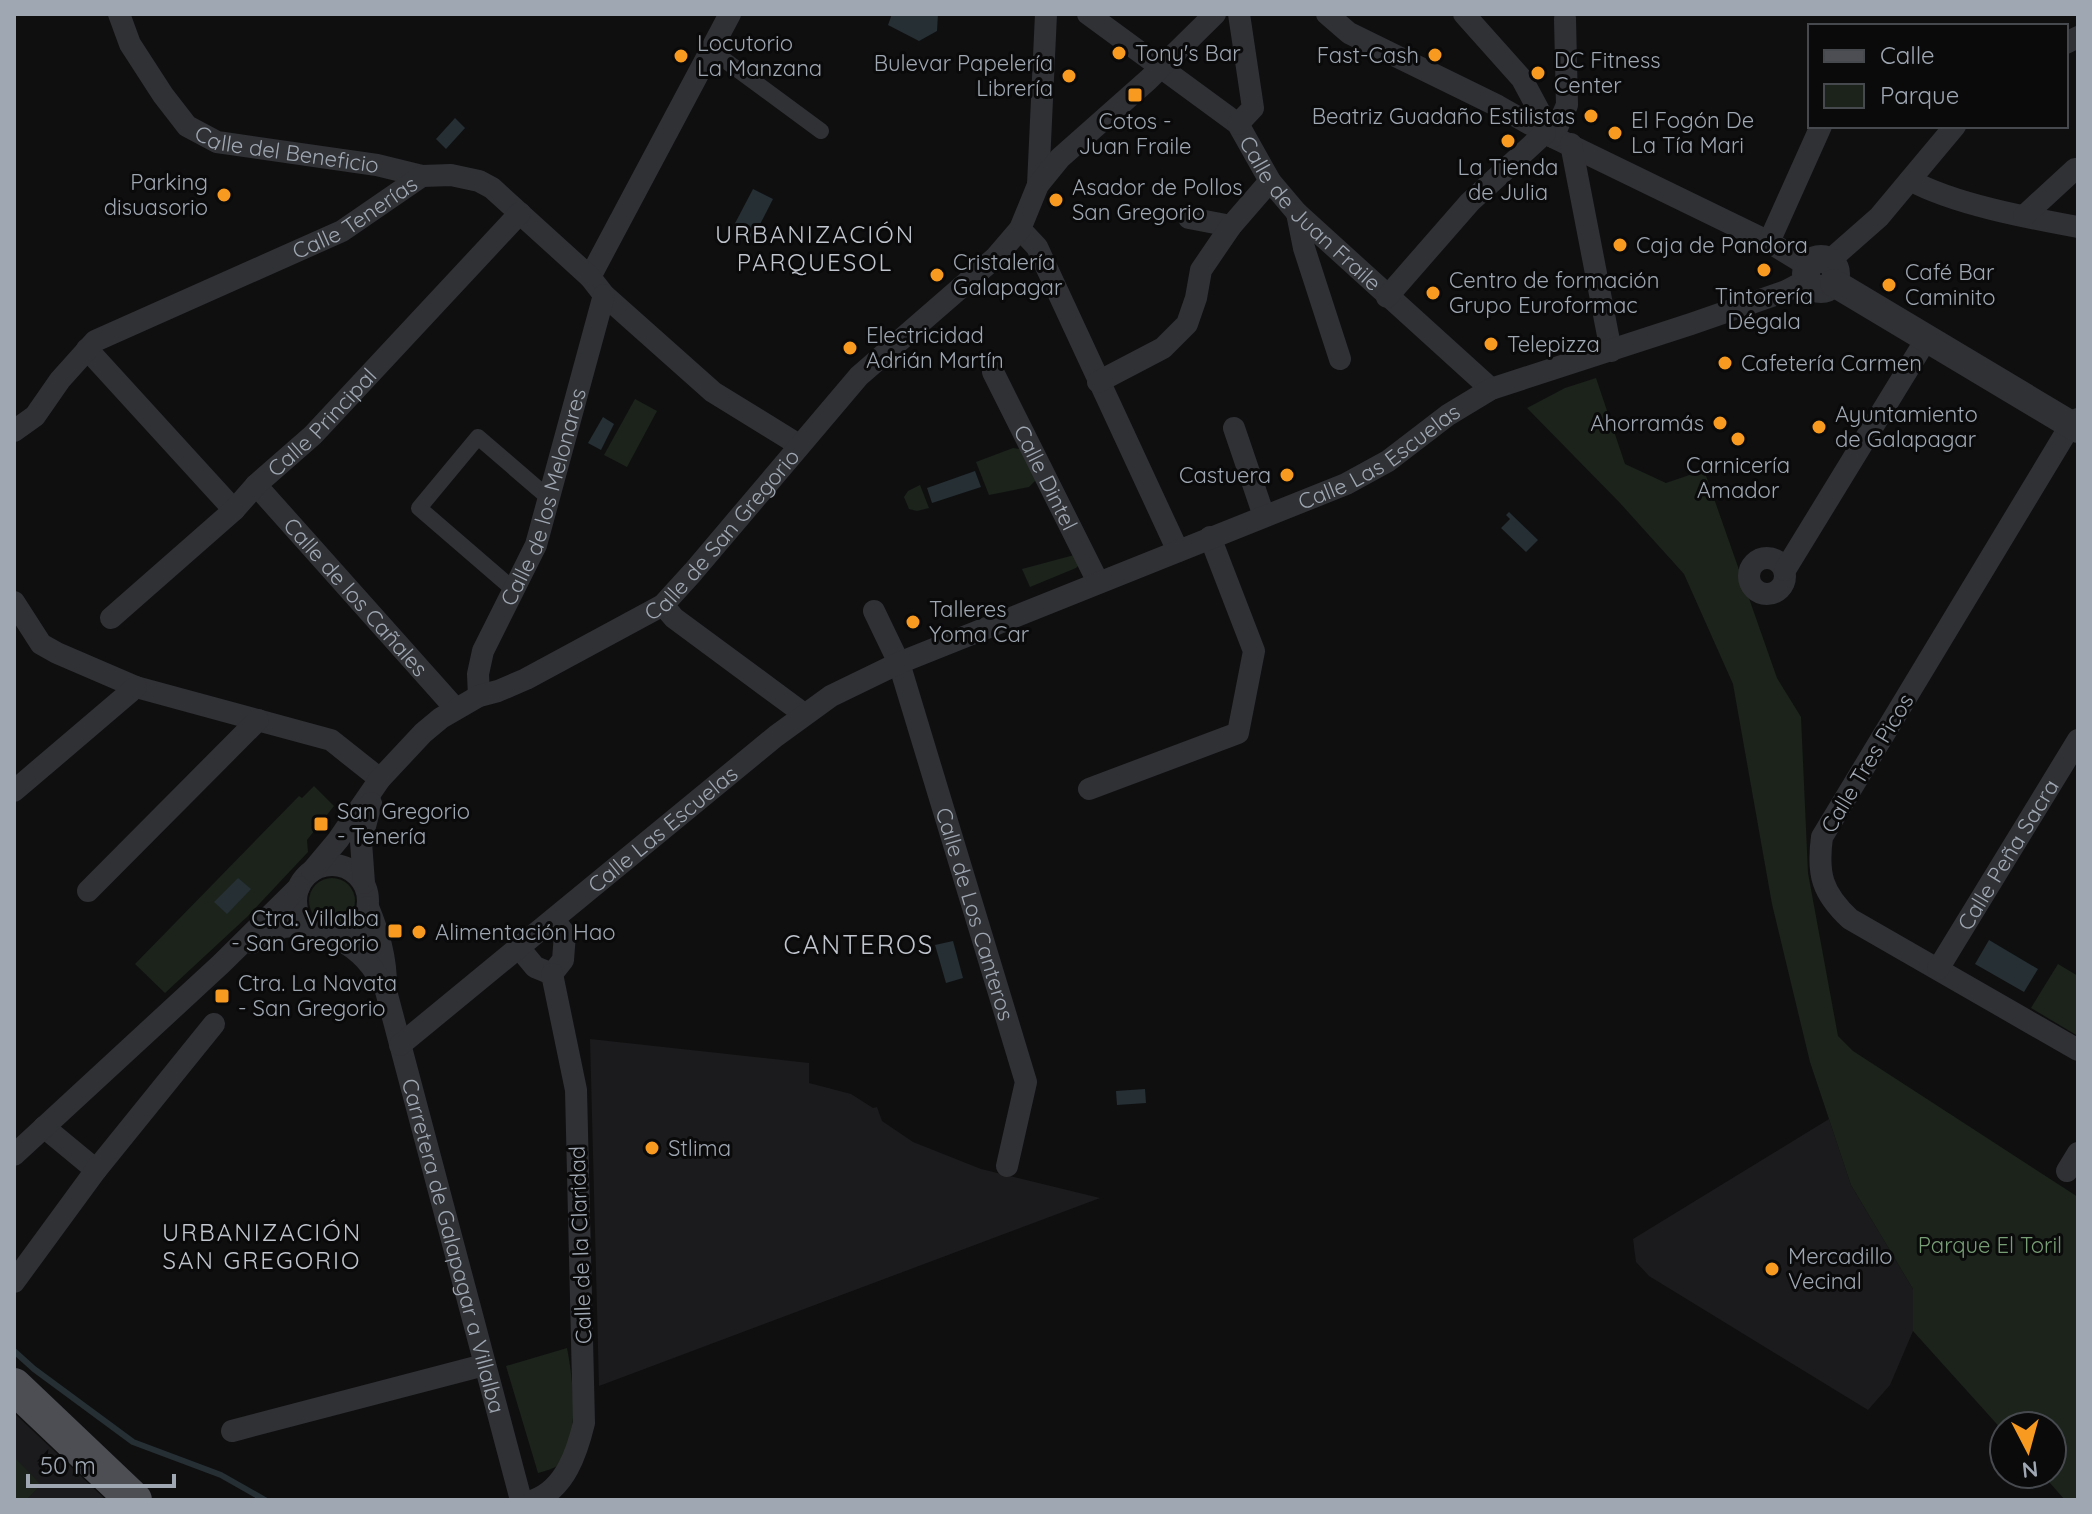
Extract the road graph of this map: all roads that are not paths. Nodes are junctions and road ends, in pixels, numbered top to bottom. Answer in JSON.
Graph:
{"nodes":[{"id":1,"x":119,"y":14,"type":"edge"},
{"id":2,"x":730,"y":14,"type":"edge"},
{"id":3,"x":1046,"y":14,"type":"edge"},
{"id":4,"x":1088,"y":14,"type":"edge"},
{"id":5,"x":1215,"y":14,"type":"edge"},
{"id":6,"x":1239,"y":14,"type":"edge"},
{"id":7,"x":1327,"y":14,"type":"edge"},
{"id":8,"x":1464,"y":14,"type":"edge"},
{"id":9,"x":1567,"y":17,"type":"edge"},
{"id":10,"x":711,"y":50,"type":"junction"},
{"id":11,"x":1160,"y":65,"type":"junction"},
{"id":12,"x":1238,"y":124,"type":"junction"},
{"id":13,"x":1820,"y":128,"type":"edge"},
{"id":14,"x":1953,"y":128,"type":"edge"},
{"id":15,"x":821,"y":131,"type":"dead end"},
{"id":16,"x":1556,"y":138,"type":"junction"},
{"id":17,"x":2075,"y":169,"type":"dead end"},
{"id":18,"x":422,"y":176,"type":"junction"},
{"id":19,"x":1910,"y":180,"type":"junction"},
{"id":20,"x":1270,"y":181,"type":"junction"},
{"id":21,"x":1038,"y":185,"type":"junction"},
{"id":22,"x":520,"y":213,"type":"junction"},
{"id":23,"x":1297,"y":213,"type":"junction"},
{"id":24,"x":2024,"y":216,"type":"junction"},
{"id":25,"x":1189,"y":218,"type":"dead end"},
{"id":26,"x":1231,"y":226,"type":"junction"},
{"id":27,"x":2078,"y":227,"type":"edge"},
{"id":28,"x":1020,"y":229,"type":"junction"},
{"id":29,"x":1769,"y":242,"type":"junction"},
{"id":30,"x":1819,"y":272,"type":"junction"},
{"id":31,"x":597,"y":286,"type":"junction"},
{"id":32,"x":1387,"y":297,"type":"junction"},
{"id":33,"x":1927,"y":338,"type":"junction"},
{"id":34,"x":87,"y":349,"type":"junction"},
{"id":35,"x":1611,"y":351,"type":"junction"},
{"id":36,"x":1340,"y":359,"type":"dead end"},
{"id":37,"x":993,"y":372,"type":"dead end"},
{"id":38,"x":1098,"y":382,"type":"junction"},
{"id":39,"x":1491,"y":389,"type":"junction"},
{"id":40,"x":2076,"y":425,"type":"edge"},
{"id":41,"x":1234,"y":428,"type":"dead end"},
{"id":42,"x":14,"y":431,"type":"edge"},
{"id":43,"x":799,"y":445,"type":"junction"},
{"id":44,"x":256,"y":485,"type":"junction"},
{"id":45,"x":550,"y":499,"type":"junction"},
{"id":46,"x":234,"y":510,"type":"junction"},
{"id":47,"x":1264,"y":516,"type":"junction"},
{"id":48,"x":1210,"y":537,"type":"junction"},
{"id":49,"x":1178,"y":551,"type":"junction"},
{"id":50,"x":1785,"y":570,"type":"dead end"},
{"id":51,"x":1098,"y":582,"type":"junction"},
{"id":52,"x":514,"y":590,"type":"junction"},
{"id":53,"x":14,"y":602,"type":"edge"},
{"id":54,"x":663,"y":605,"type":"junction"},
{"id":55,"x":874,"y":611,"type":"dead end"},
{"id":56,"x":111,"y":618,"type":"dead end"},
{"id":57,"x":899,"y":663,"type":"junction"},
{"id":58,"x":136,"y":687,"type":"junction"},
{"id":59,"x":488,"y":694,"type":"junction"},
{"id":60,"x":455,"y":708,"type":"junction"},
{"id":61,"x":804,"y":714,"type":"junction"},
{"id":62,"x":258,"y":720,"type":"junction"},
{"id":63,"x":2078,"y":740,"type":"edge"},
{"id":64,"x":380,"y":779,"type":"junction"},
{"id":65,"x":1089,"y":789,"type":"dead end"},
{"id":66,"x":14,"y":791,"type":"edge"},
{"id":67,"x":305,"y":879,"type":"junction"},
{"id":68,"x":364,"y":883,"type":"junction"},
{"id":69,"x":88,"y":891,"type":"dead end"},
{"id":70,"x":368,"y":907,"type":"junction"},
{"id":71,"x":554,"y":920,"type":"junction"},
{"id":72,"x":304,"y":925,"type":"junction"},
{"id":73,"x":336,"y":938,"type":"junction"},
{"id":74,"x":520,"y":949,"type":"junction"},
{"id":75,"x":221,"y":964,"type":"junction"},
{"id":76,"x":1938,"y":969,"type":"junction"},
{"id":77,"x":552,"y":974,"type":"junction"},
{"id":78,"x":386,"y":991,"type":"junction"},
{"id":79,"x":214,"y":1024,"type":"dead end"},
{"id":80,"x":400,"y":1045,"type":"junction"},
{"id":81,"x":2078,"y":1050,"type":"edge"},
{"id":82,"x":44,"y":1127,"type":"junction"},
{"id":83,"x":14,"y":1155,"type":"edge"},
{"id":84,"x":1007,"y":1166,"type":"dead end"},
{"id":85,"x":96,"y":1170,"type":"junction"},
{"id":86,"x":14,"y":1282,"type":"edge"},
{"id":87,"x":484,"y":1365,"type":"junction"},
{"id":88,"x":14,"y":1386,"type":"edge"},
{"id":89,"x":232,"y":1431,"type":"dead end"},
{"id":90,"x":134,"y":1500,"type":"edge"},
{"id":91,"x":521,"y":1500,"type":"edge"},
{"id":92,"x":534,"y":1500,"type":"edge"}],
"edges":[{"from":1,"to":18,"type":"street","name":"Calle del Beneficio"},
{"from":2,"to":10,"type":"street","name":"Calle de los Melonares"},
{"from":3,"to":21,"type":"street","name":"Calle de San Gregorio"},
{"from":4,"to":11,"type":"street","name":"Calle de Juan Fraile"},
{"from":5,"to":11,"type":"street","name":"Calle de San Gregorio"},
{"from":6,"to":12,"type":"street"},
{"from":7,"to":16,"type":"street"},
{"from":8,"to":16,"type":"street"},
{"from":9,"to":16,"type":"street"},
{"from":10,"to":15,"type":"street"},
{"from":10,"to":31,"type":"street","name":"Calle de los Melonares"},
{"from":11,"to":12,"type":"street","name":"Calle de Juan Fraile"},
{"from":11,"to":21,"type":"street","name":"Calle de San Gregorio"},
{"from":12,"to":20,"type":"street","name":"Calle de Juan Fraile"},
{"from":13,"to":29,"type":"street"},
{"from":14,"to":19,"type":"street","name":"Calle Las Escuelas"},
{"from":16,"to":29,"type":"street"},
{"from":16,"to":32,"type":"street"},
{"from":16,"to":35,"type":"street"},
{"from":17,"to":24,"type":"street"},
{"from":18,"to":22,"type":"street","name":"Calle Tenerías"},
{"from":18,"to":34,"type":"street","name":"Calle Tenerías"},
{"from":19,"to":24,"type":"street"},
{"from":19,"to":30,"type":"street","name":"Calle Las Escuelas"},
{"from":20,"to":23,"type":"street","name":"Calle de Juan Fraile"},
{"from":20,"to":26,"type":"street"},
{"from":21,"to":28,"type":"street","name":"Calle de San Gregorio"},
{"from":22,"to":31,"type":"street","name":"Calle Tenerías"},
{"from":22,"to":44,"type":"street","name":"Calle Principal"},
{"from":23,"to":32,"type":"street","name":"Calle de Juan Fraile"},
{"from":23,"to":36,"type":"street"},
{"from":24,"to":27,"type":"street"},
{"from":25,"to":26,"type":"street"},
{"from":26,"to":38,"type":"street"},
{"from":28,"to":38,"type":"street"},
{"from":28,"to":43,"type":"street","name":"Calle de San Gregorio"},
{"from":29,"to":30,"type":"street"},
{"from":30,"to":33,"type":"street"},
{"from":30,"to":35,"type":"street","name":"Calle Las Escuelas"},
{"from":31,"to":43,"type":"street","name":"Calle Tenerías"},
{"from":31,"to":45,"type":"street","name":"Calle de los Melonares"},
{"from":32,"to":39,"type":"street","name":"Calle de Juan Fraile"},
{"from":33,"to":40,"type":"street"},
{"from":33,"to":50,"type":"street"},
{"from":34,"to":42,"type":"street","name":"Calle Tenerías"},
{"from":34,"to":46,"type":"street"},
{"from":35,"to":39,"type":"street","name":"Calle Las Escuelas"},
{"from":37,"to":51,"type":"street","name":"Calle Dintel"},
{"from":38,"to":49,"type":"street"},
{"from":39,"to":47,"type":"street","name":"Calle Las Escuelas"},
{"from":40,"to":76,"type":"street","name":"Calle Tres Picos"},
{"from":41,"to":47,"type":"street"},
{"from":43,"to":54,"type":"street","name":"Calle de San Gregorio"},
{"from":44,"to":46,"type":"street","name":"Calle Principal"},
{"from":44,"to":60,"type":"street","name":"Calle de los Cañales"},
{"from":45,"to":52,"type":"street","name":"Calle de los Melonares"},
{"from":45,"to":52,"type":"street"},
{"from":46,"to":56,"type":"street","name":"Calle Principal"},
{"from":47,"to":48,"type":"street","name":"Calle Las Escuelas"},
{"from":48,"to":49,"type":"street","name":"Calle Las Escuelas"},
{"from":48,"to":65,"type":"street"},
{"from":49,"to":51,"type":"street","name":"Calle Las Escuelas"},
{"from":51,"to":57,"type":"street","name":"Calle Las Escuelas"},
{"from":52,"to":59,"type":"street","name":"Calle de los Melonares"},
{"from":53,"to":58,"type":"street"},
{"from":54,"to":59,"type":"street","name":"Calle de San Gregorio"},
{"from":54,"to":61,"type":"street"},
{"from":55,"to":57,"type":"street"},
{"from":57,"to":61,"type":"street","name":"Calle Las Escuelas"},
{"from":57,"to":84,"type":"street","name":"Calle de Los Canteros"},
{"from":58,"to":62,"type":"street"},
{"from":58,"to":66,"type":"street"},
{"from":59,"to":60,"type":"street","name":"Calle de San Gregorio"},
{"from":60,"to":64,"type":"street","name":"Calle de San Gregorio"},
{"from":61,"to":71,"type":"street","name":"Calle Las Escuelas"},
{"from":62,"to":64,"type":"street"},
{"from":62,"to":69,"type":"street"},
{"from":63,"to":76,"type":"street","name":"Calle Peña Sacra"},
{"from":64,"to":67,"type":"street","name":"Calle de San Gregorio"},
{"from":64,"to":68,"type":"street","name":"Calle de San Gregorio"},
{"from":67,"to":68,"type":"street"},
{"from":67,"to":72,"type":"street"},
{"from":67,"to":75,"type":"street","name":"Calle de San Gregorio"},
{"from":68,"to":70,"type":"street"},
{"from":70,"to":73,"type":"street"},
{"from":70,"to":78,"type":"street","name":"Carretera de Galapagar a Villalba"},
{"from":71,"to":74,"type":"street","name":"Calle Las Escuelas"},
{"from":71,"to":77,"type":"street"},
{"from":72,"to":73,"type":"street"},
{"from":72,"to":75,"type":"street"},
{"from":73,"to":78,"type":"street","name":"Carretera de Galapagar a Villalba"},
{"from":74,"to":77,"type":"street"},
{"from":74,"to":80,"type":"street","name":"Calle Las Escuelas"},
{"from":75,"to":82,"type":"street"},
{"from":76,"to":81,"type":"street","name":"Calle Tres Picos"},
{"from":77,"to":92,"type":"street","name":"Calle de la Claridad"},
{"from":78,"to":80,"type":"street","name":"Carretera de Galapagar a Villalba"},
{"from":79,"to":85,"type":"street"},
{"from":80,"to":87,"type":"street","name":"Carretera de Galapagar a Villalba"},
{"from":82,"to":83,"type":"street"},
{"from":82,"to":85,"type":"street"},
{"from":85,"to":86,"type":"street"},
{"from":87,"to":89,"type":"street"},
{"from":87,"to":91,"type":"street","name":"Carretera de Galapagar a Villalba"},
{"from":88,"to":90,"type":"main road"}]}
